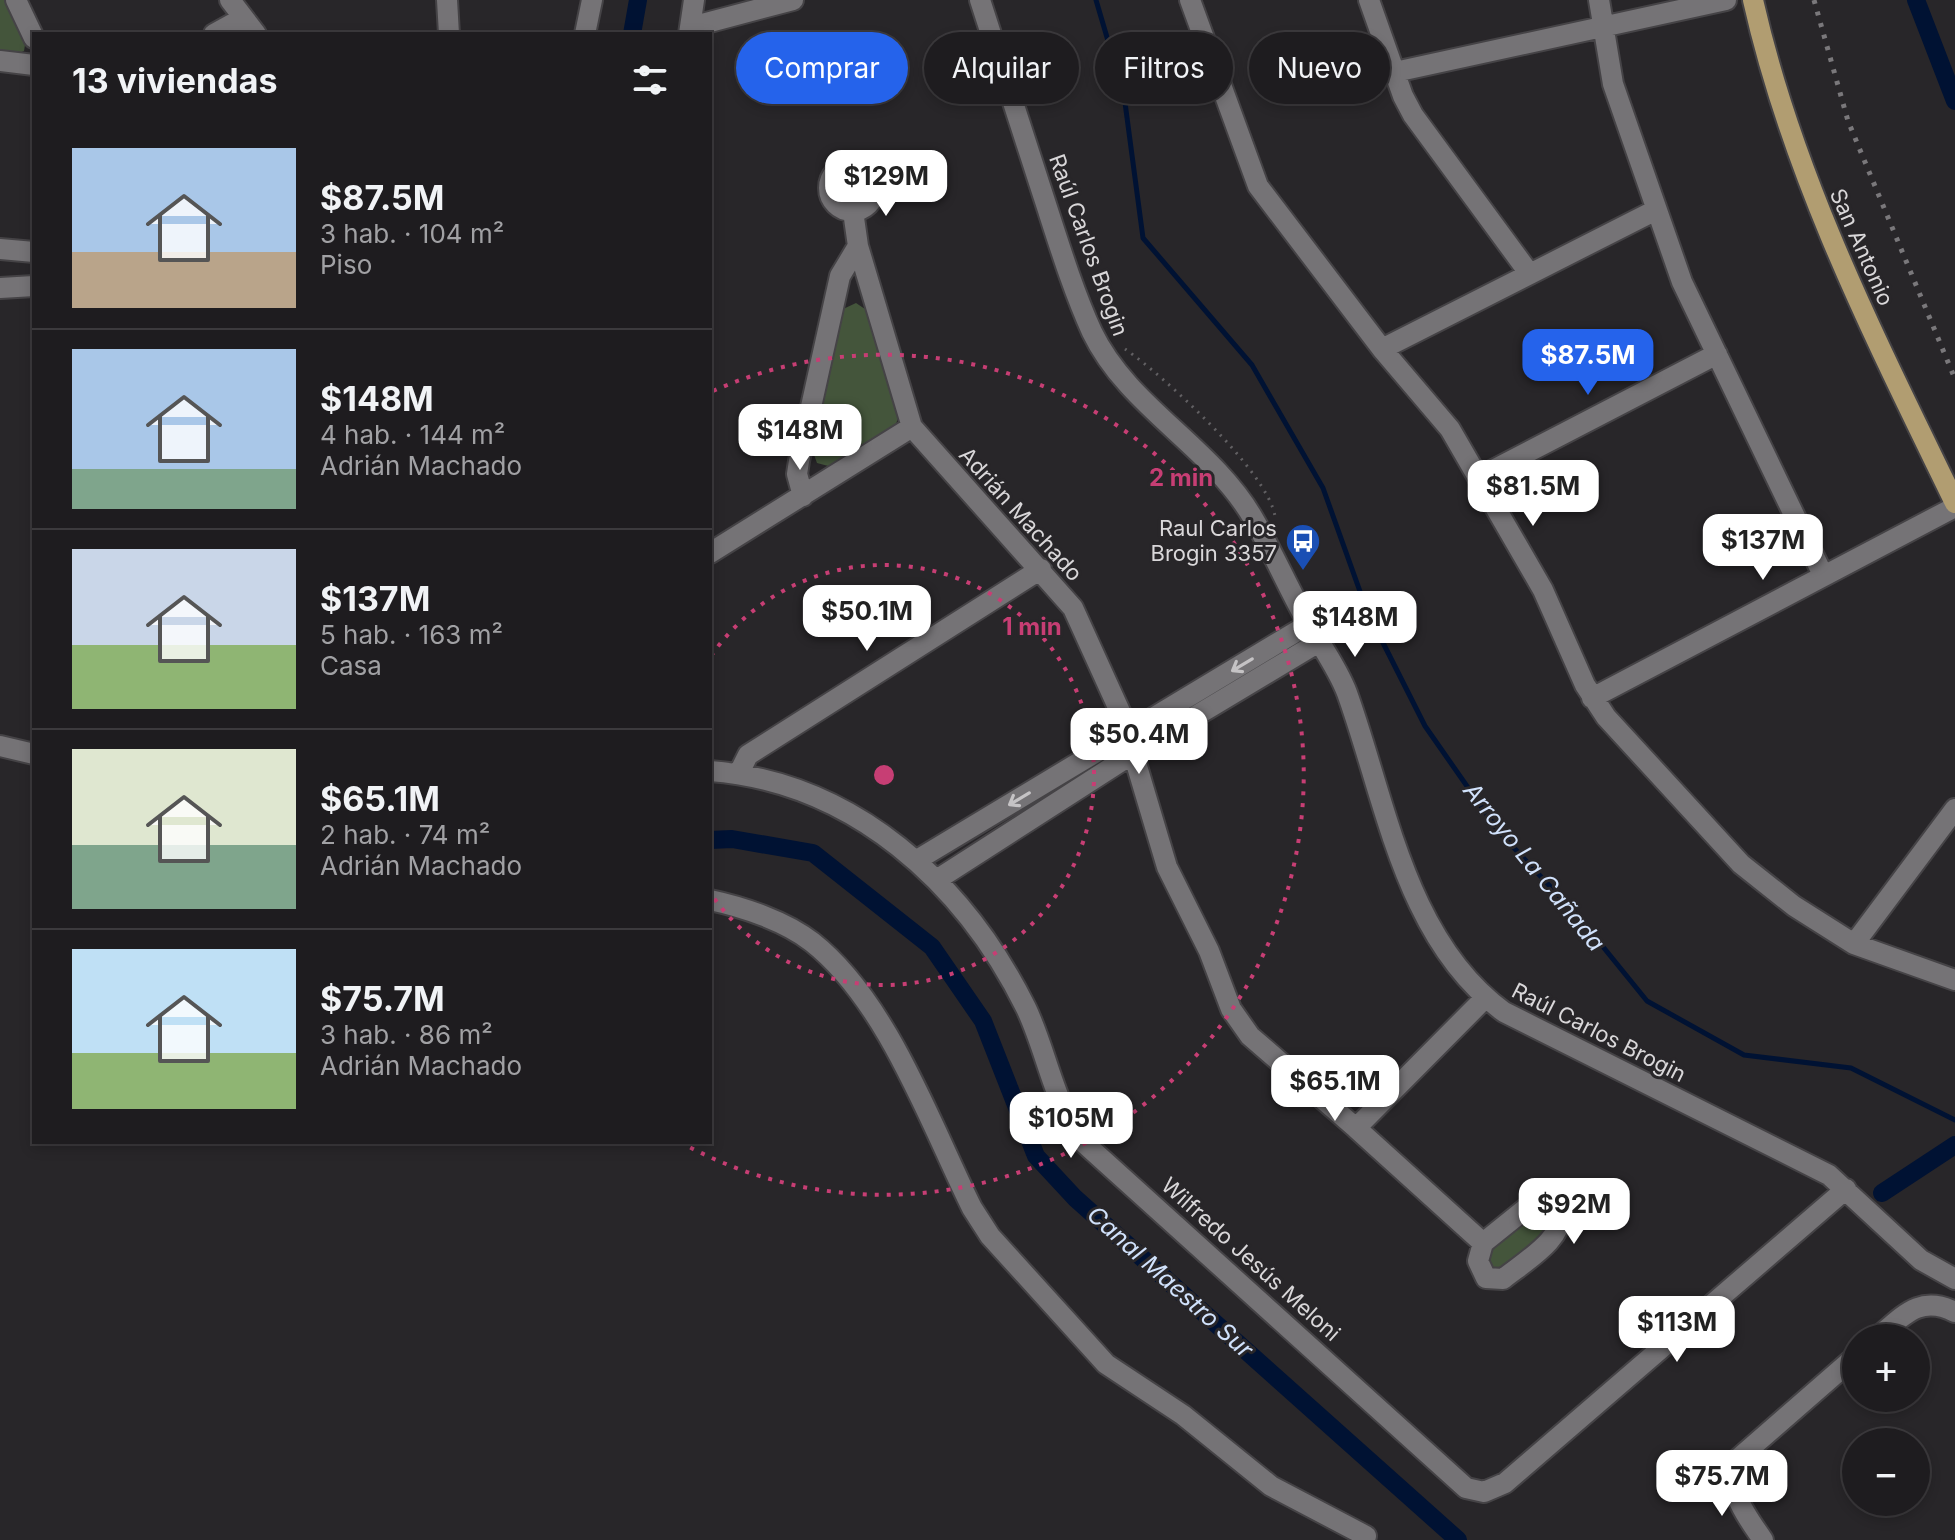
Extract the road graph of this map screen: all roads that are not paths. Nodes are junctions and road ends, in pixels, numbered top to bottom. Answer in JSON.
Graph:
{"nodes":[{"id":1,"x":16,"y":0,"type":"edge"},
{"id":2,"x":230,"y":0,"type":"edge"},
{"id":3,"x":447,"y":0,"type":"edge"},
{"id":4,"x":592,"y":0,"type":"edge"},
{"id":5,"x":694,"y":0,"type":"edge"},
{"id":6,"x":793,"y":0,"type":"edge"},
{"id":7,"x":980,"y":0,"type":"edge"},
{"id":8,"x":1190,"y":0,"type":"edge"},
{"id":9,"x":1369,"y":0,"type":"edge"},
{"id":10,"x":1599,"y":0,"type":"edge"},
{"id":11,"x":1726,"y":0,"type":"edge"},
{"id":12,"x":1753,"y":0,"type":"edge"},
{"id":13,"x":250,"y":26,"type":"edge"},
{"id":14,"x":1604,"y":26,"type":"junction"},
{"id":15,"x":690,"y":30,"type":"edge"},
{"id":16,"x":223,"y":32,"type":"edge"},
{"id":17,"x":449,"y":32,"type":"edge"},
{"id":18,"x":585,"y":32,"type":"edge"},
{"id":19,"x":32,"y":34,"type":"edge"},
{"id":20,"x":0,"y":61,"type":"edge"},
{"id":21,"x":32,"y":65,"type":"edge"},
{"id":22,"x":1395,"y":72,"type":"junction"},
{"id":23,"x":1656,"y":210,"type":"junction"},
{"id":24,"x":853,"y":211,"type":"dead end"},
{"id":25,"x":858,"y":246,"type":"junction"},
{"id":26,"x":0,"y":249,"type":"edge"},
{"id":27,"x":32,"y":252,"type":"edge"},
{"id":28,"x":1529,"y":273,"type":"junction"},
{"id":29,"x":32,"y":286,"type":"edge"},
{"id":30,"x":0,"y":288,"type":"edge"},
{"id":31,"x":1382,"y":349,"type":"junction"},
{"id":32,"x":1717,"y":354,"type":"junction"},
{"id":33,"x":912,"y":427,"type":"junction"},
{"id":34,"x":1478,"y":478,"type":"junction"},
{"id":35,"x":803,"y":496,"type":"junction"},
{"id":36,"x":1955,"y":505,"type":"edge"},
{"id":37,"x":712,"y":552,"type":"edge"},
{"id":38,"x":1041,"y":569,"type":"junction"},
{"id":39,"x":1823,"y":575,"type":"junction"},
{"id":40,"x":1314,"y":633,"type":"junction"},
{"id":41,"x":1592,"y":698,"type":"junction"},
{"id":42,"x":1131,"y":743,"type":"junction"},
{"id":43,"x":0,"y":746,"type":"edge"},
{"id":44,"x":32,"y":754,"type":"edge"},
{"id":45,"x":712,"y":771,"type":"edge"},
{"id":46,"x":739,"y":773,"type":"junction"},
{"id":47,"x":1955,"y":809,"type":"edge"},
{"id":48,"x":917,"y":860,"type":"junction"},
{"id":49,"x":938,"y":879,"type":"junction"},
{"id":50,"x":712,"y":901,"type":"edge"},
{"id":51,"x":1854,"y":944,"type":"junction"},
{"id":52,"x":1955,"y":980,"type":"edge"},
{"id":53,"x":1485,"y":998,"type":"junction"},
{"id":54,"x":1356,"y":1128,"type":"junction"},
{"id":55,"x":1846,"y":1189,"type":"junction"},
{"id":56,"x":1483,"y":1243,"type":"dead end"},
{"id":57,"x":1955,"y":1279,"type":"edge"},
{"id":58,"x":1955,"y":1312,"type":"edge"},
{"id":59,"x":1893,"y":1324,"type":"edge"},
{"id":60,"x":1842,"y":1368,"type":"edge"},
{"id":61,"x":1366,"y":1536,"type":"dead end"},
{"id":62,"x":1763,"y":1540,"type":"edge"}],
"edges":[{"from":1,"to":19,"type":"street"},
{"from":2,"to":13,"type":"street"},
{"from":3,"to":17,"type":"street"},
{"from":4,"to":18,"type":"street"},
{"from":5,"to":15,"type":"street"},
{"from":6,"to":15,"type":"street"},
{"from":7,"to":40,"type":"street","name":"Raúl Carlos Brogin"},
{"from":8,"to":31,"type":"street"},
{"from":9,"to":22,"type":"street"},
{"from":10,"to":14,"type":"street"},
{"from":11,"to":14,"type":"street"},
{"from":12,"to":36,"type":"main road","name":"San Antonio"},
{"from":13,"to":16,"type":"street"},
{"from":14,"to":22,"type":"street"},
{"from":14,"to":23,"type":"street"},
{"from":20,"to":21,"type":"street"},
{"from":22,"to":28,"type":"street"},
{"from":23,"to":28,"type":"street"},
{"from":23,"to":32,"type":"street"},
{"from":24,"to":25,"type":"street","name":"Adrián Machado"},
{"from":25,"to":33,"type":"street","name":"Adrián Machado"},
{"from":25,"to":35,"type":"street"},
{"from":26,"to":27,"type":"street"},
{"from":28,"to":31,"type":"street"},
{"from":29,"to":30,"type":"street"},
{"from":31,"to":34,"type":"street"},
{"from":32,"to":34,"type":"street"},
{"from":32,"to":39,"type":"street"},
{"from":33,"to":35,"type":"street"},
{"from":33,"to":38,"type":"street","name":"Adrián Machado"},
{"from":34,"to":41,"type":"street"},
{"from":35,"to":37,"type":"street"},
{"from":36,"to":39,"type":"street"},
{"from":38,"to":42,"type":"street","name":"Adrián Machado"},
{"from":38,"to":46,"type":"street"},
{"from":39,"to":41,"type":"street"},
{"from":40,"to":42,"type":"street"},
{"from":40,"to":53,"type":"street","name":"Raúl Carlos Brogin"},
{"from":41,"to":51,"type":"street"},
{"from":42,"to":48,"type":"street","one_way":true},
{"from":42,"to":49,"type":"street"},
{"from":42,"to":54,"type":"street","name":"Adrián Machado"},
{"from":43,"to":44,"type":"street"},
{"from":45,"to":46,"type":"street","name":"Wilfredo Jesús Meloni"},
{"from":46,"to":48,"type":"street","name":"Wilfredo Jesús Meloni"},
{"from":47,"to":51,"type":"street"},
{"from":48,"to":49,"type":"street","name":"Wilfredo Jesús Meloni"},
{"from":49,"to":55,"type":"street","name":"Wilfredo Jesús Meloni"},
{"from":50,"to":61,"type":"street"},
{"from":51,"to":52,"type":"street"},
{"from":53,"to":54,"type":"street"},
{"from":53,"to":55,"type":"street","name":"Raúl Carlos Brogin"},
{"from":54,"to":56,"type":"street","name":"Adrián Machado"},
{"from":55,"to":57,"type":"street","name":"Raúl Carlos Brogin"},
{"from":58,"to":59,"type":"street"},
{"from":60,"to":62,"type":"street"}]}
